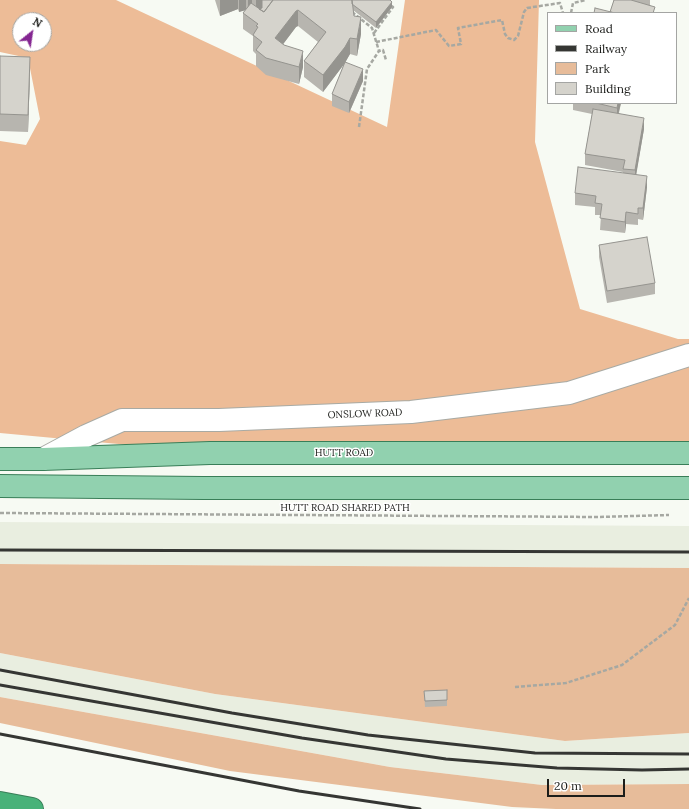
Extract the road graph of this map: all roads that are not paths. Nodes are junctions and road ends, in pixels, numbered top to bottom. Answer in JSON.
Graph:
{"nodes":[{"id":1,"x":689,"y":355,"type":"edge"},
{"id":2,"x":689,"y":453,"type":"edge"},
{"id":3,"x":0,"y":459,"type":"edge"},
{"id":4,"x":43,"y":459,"type":"junction"},
{"id":5,"x":0,"y":486,"type":"edge"},
{"id":6,"x":203,"y":488,"type":"junction"},
{"id":7,"x":689,"y":488,"type":"edge"},
{"id":8,"x":0,"y":803,"type":"edge"},
{"id":9,"x":32,"y":809,"type":"edge"}],
"edges":[{"from":1,"to":4,"type":"main road","name":"ONSLOW ROAD"},
{"from":2,"to":4,"type":"main road","name":"HUTT ROAD"},
{"from":3,"to":4,"type":"main road","name":"HUTT ROAD"},
{"from":4,"to":6,"type":"main road"},
{"from":5,"to":6,"type":"main road"},
{"from":6,"to":7,"type":"main road"},
{"from":8,"to":9,"type":"highway"}]}
